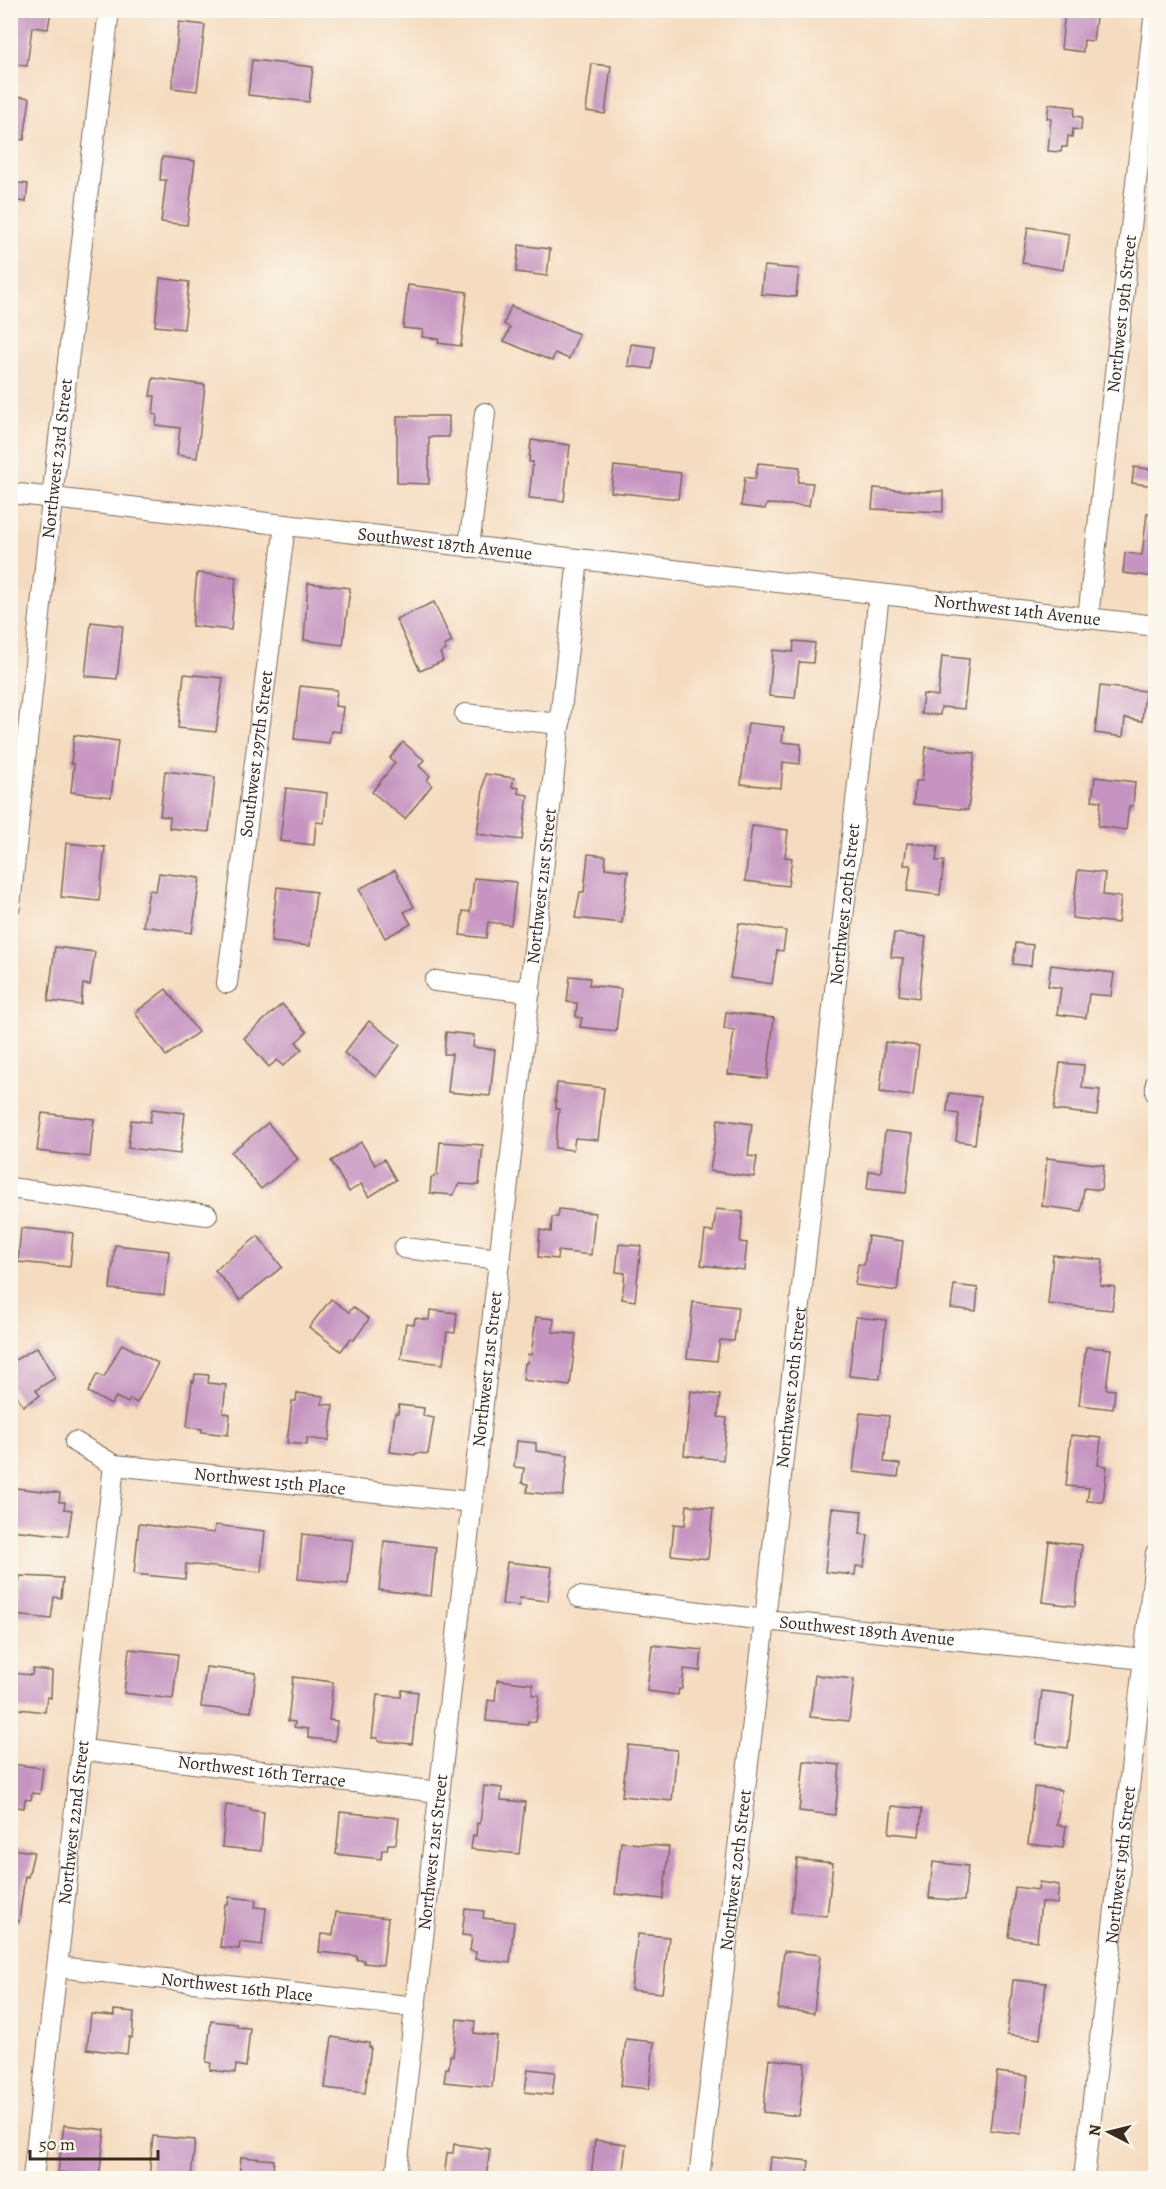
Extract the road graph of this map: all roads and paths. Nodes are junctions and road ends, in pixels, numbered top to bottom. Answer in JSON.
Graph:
{"nodes":[{"id":1,"x":109,"y":10,"type":"edge"},
{"id":2,"x":1155,"y":10,"type":"edge"},
{"id":3,"x":1147,"y":162,"type":"edge"},
{"id":4,"x":486,"y":413,"type":"dead end"},
{"id":5,"x":10,"y":493,"type":"edge"},
{"id":6,"x":52,"y":499,"type":"junction"},
{"id":7,"x":285,"y":525,"type":"junction"},
{"id":8,"x":469,"y":547,"type":"junction"},
{"id":9,"x":578,"y":559,"type":"junction"},
{"id":10,"x":879,"y":594,"type":"junction"},
{"id":11,"x":1088,"y":618,"type":"junction"},
{"id":12,"x":1155,"y":626,"type":"edge"},
{"id":13,"x":465,"y":714,"type":"dead end"},
{"id":14,"x":560,"y":724,"type":"junction"},
{"id":15,"x":10,"y":906,"type":"edge"},
{"id":16,"x":435,"y":981,"type":"dead end"},
{"id":17,"x":227,"y":983,"type":"dead end"},
{"id":18,"x":530,"y":992,"type":"junction"},
{"id":19,"x":1155,"y":1083,"type":"edge"},
{"id":20,"x":1155,"y":1093,"type":"edge"},
{"id":21,"x":10,"y":1188,"type":"edge"},
{"id":22,"x":207,"y":1215,"type":"dead end"},
{"id":23,"x":404,"y":1248,"type":"dead end"},
{"id":24,"x":500,"y":1259,"type":"junction"},
{"id":25,"x":75,"y":1442,"type":"dead end"},
{"id":26,"x":114,"y":1465,"type":"junction"},
{"id":27,"x":472,"y":1503,"type":"junction"},
{"id":28,"x":1155,"y":1553,"type":"edge"},
{"id":29,"x":579,"y":1597,"type":"dead end"},
{"id":30,"x":765,"y":1620,"type":"junction"},
{"id":31,"x":1149,"y":1660,"type":"edge"},
{"id":32,"x":83,"y":1750,"type":"junction"},
{"id":33,"x":439,"y":1792,"type":"junction"},
{"id":34,"x":58,"y":1967,"type":"junction"},
{"id":35,"x":416,"y":2007,"type":"junction"},
{"id":36,"x":33,"y":2178,"type":"edge"},
{"id":37,"x":396,"y":2178,"type":"edge"},
{"id":38,"x":699,"y":2178,"type":"edge"},
{"id":39,"x":1084,"y":2178,"type":"edge"}],
"edges":[{"from":1,"to":6,"type":"street","name":"Northwest 23rd Street"},
{"from":2,"to":3,"type":"street","name":"Northwest 19th Street"},
{"from":3,"to":11,"type":"street","name":"Northwest 19th Street"},
{"from":4,"to":8,"type":"street"},
{"from":5,"to":6,"type":"street","name":"Southwest 187th Avenue"},
{"from":6,"to":7,"type":"street","name":"Southwest 187th Avenue"},
{"from":6,"to":15,"type":"street","name":"Northwest 23rd Street"},
{"from":7,"to":8,"type":"street","name":"Southwest 187th Avenue"},
{"from":7,"to":17,"type":"street","name":"Southwest 297th Street"},
{"from":8,"to":9,"type":"street","name":"Southwest 187th Avenue"},
{"from":9,"to":10,"type":"street","name":"Southwest 187th Avenue"},
{"from":9,"to":14,"type":"street","name":"Northwest 21st Street"},
{"from":10,"to":11,"type":"street","name":"Northwest 14th Avenue"},
{"from":10,"to":30,"type":"street","name":"Northwest 20th Street"},
{"from":11,"to":12,"type":"street","name":"Northwest 14th Avenue"},
{"from":13,"to":14,"type":"street"},
{"from":14,"to":18,"type":"street","name":"Northwest 21st Street"},
{"from":16,"to":18,"type":"street"},
{"from":18,"to":24,"type":"street","name":"Northwest 21st Street"},
{"from":19,"to":20,"type":"street"},
{"from":21,"to":22,"type":"street"},
{"from":23,"to":24,"type":"street"},
{"from":24,"to":27,"type":"street","name":"Northwest 21st Street"},
{"from":25,"to":26,"type":"street","name":"Northwest 15th Place"},
{"from":26,"to":27,"type":"street","name":"Northwest 15th Place"},
{"from":26,"to":32,"type":"street","name":"Northwest 22nd Street"},
{"from":27,"to":33,"type":"street","name":"Northwest 21st Street"},
{"from":28,"to":31,"type":"street","name":"Northwest 19th Street"},
{"from":29,"to":30,"type":"street","name":"Southwest 189th Avenue"},
{"from":30,"to":31,"type":"street","name":"Southwest 189th Avenue"},
{"from":30,"to":38,"type":"street","name":"Northwest 20th Street"},
{"from":31,"to":39,"type":"street","name":"Northwest 19th Street"},
{"from":32,"to":33,"type":"street","name":"Northwest 16th Terrace"},
{"from":32,"to":34,"type":"street","name":"Northwest 22nd Street"},
{"from":33,"to":35,"type":"street","name":"Northwest 21st Street"},
{"from":34,"to":35,"type":"street","name":"Northwest 16th Place"},
{"from":34,"to":36,"type":"street","name":"Northwest 22nd Street"},
{"from":35,"to":37,"type":"street","name":"Northwest 21st Street"}]}
